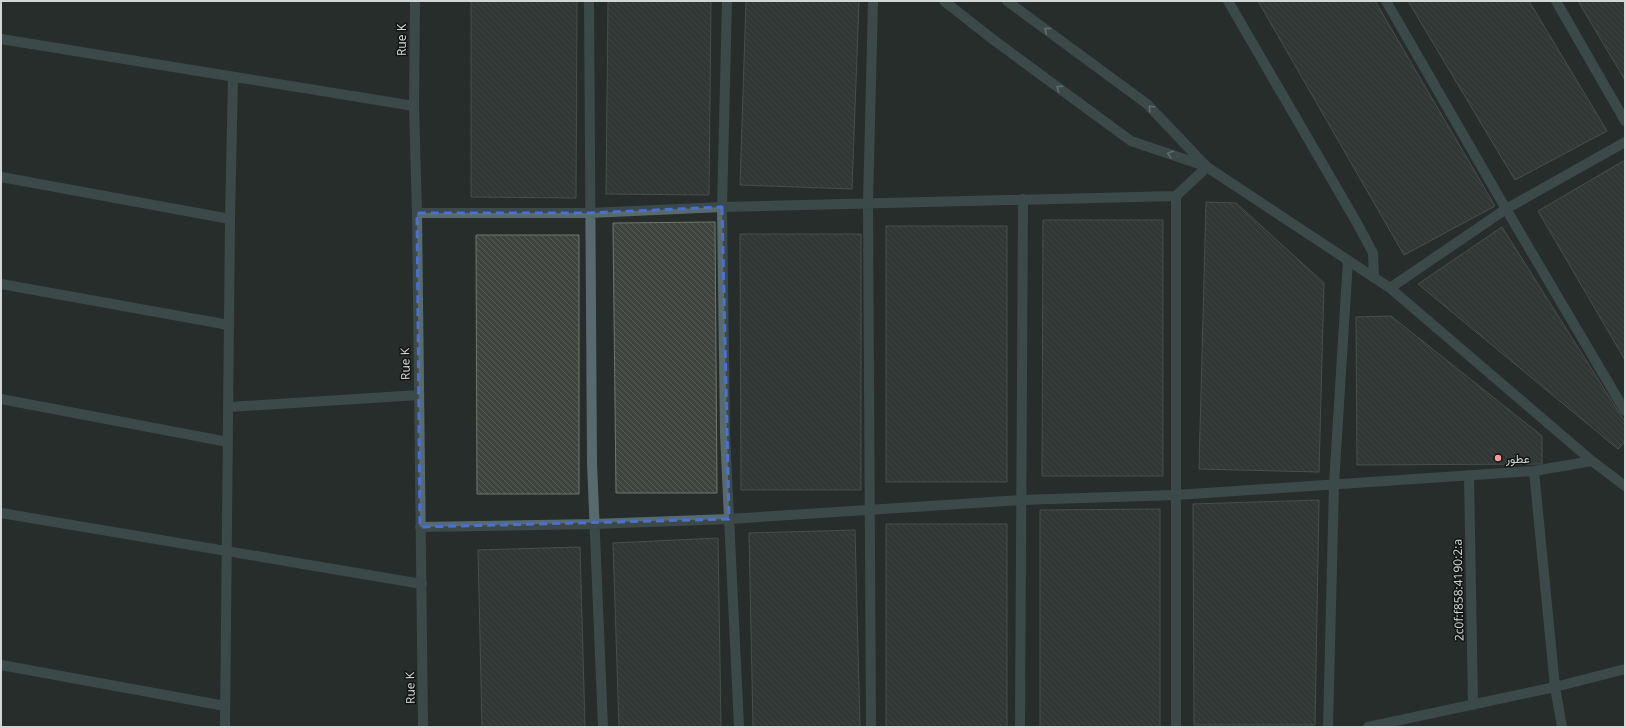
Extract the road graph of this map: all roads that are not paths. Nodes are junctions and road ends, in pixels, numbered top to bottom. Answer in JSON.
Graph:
{"nodes":[{"id":1,"x":415,"y":1,"type":"edge"},
{"id":2,"x":589,"y":1,"type":"edge"},
{"id":3,"x":727,"y":1,"type":"edge"},
{"id":4,"x":873,"y":1,"type":"edge"},
{"id":5,"x":944,"y":1,"type":"edge"},
{"id":6,"x":1008,"y":1,"type":"edge"},
{"id":7,"x":1228,"y":1,"type":"edge"},
{"id":8,"x":1386,"y":1,"type":"edge"},
{"id":9,"x":1556,"y":1,"type":"edge"},
{"id":10,"x":1,"y":39,"type":"edge"},
{"id":11,"x":233,"y":77,"type":"junction"},
{"id":12,"x":414,"y":106,"type":"junction"},
{"id":13,"x":1625,"y":121,"type":"edge"},
{"id":14,"x":1625,"y":142,"type":"edge"},
{"id":15,"x":1207,"y":167,"type":"junction"},
{"id":16,"x":1,"y":177,"type":"edge"},
{"id":17,"x":1176,"y":196,"type":"junction"},
{"id":18,"x":1023,"y":199,"type":"junction"},
{"id":19,"x":868,"y":203,"type":"junction"},
{"id":20,"x":722,"y":207,"type":"junction"},
{"id":21,"x":1506,"y":209,"type":"junction"},
{"id":22,"x":417,"y":213,"type":"junction"},
{"id":23,"x":590,"y":213,"type":"junction"},
{"id":24,"x":230,"y":219,"type":"junction"},
{"id":25,"x":1348,"y":260,"type":"junction"},
{"id":26,"x":1374,"y":278,"type":"junction"},
{"id":27,"x":1,"y":284,"type":"edge"},
{"id":28,"x":1390,"y":288,"type":"junction"},
{"id":29,"x":229,"y":325,"type":"junction"},
{"id":30,"x":419,"y":395,"type":"junction"},
{"id":31,"x":1,"y":399,"type":"edge"},
{"id":32,"x":229,"y":407,"type":"junction"},
{"id":33,"x":1625,"y":411,"type":"edge"},
{"id":34,"x":228,"y":442,"type":"junction"},
{"id":35,"x":1592,"y":461,"type":"junction"},
{"id":36,"x":1534,"y":471,"type":"junction"},
{"id":37,"x":1470,"y":475,"type":"junction"},
{"id":38,"x":1334,"y":484,"type":"junction"},
{"id":39,"x":1625,"y":486,"type":"edge"},
{"id":40,"x":1176,"y":496,"type":"junction"},
{"id":41,"x":1021,"y":500,"type":"junction"},
{"id":42,"x":870,"y":509,"type":"junction"},
{"id":43,"x":1,"y":513,"type":"edge"},
{"id":44,"x":728,"y":520,"type":"junction"},
{"id":45,"x":594,"y":524,"type":"junction"},
{"id":46,"x":420,"y":527,"type":"junction"},
{"id":47,"x":227,"y":551,"type":"junction"},
{"id":48,"x":422,"y":584,"type":"junction"},
{"id":49,"x":1,"y":665,"type":"edge"},
{"id":50,"x":1625,"y":669,"type":"edge"},
{"id":51,"x":1555,"y":687,"type":"junction"},
{"id":52,"x":1473,"y":705,"type":"junction"},
{"id":53,"x":226,"y":706,"type":"junction"},
{"id":54,"x":225,"y":727,"type":"edge"},
{"id":55,"x":423,"y":727,"type":"edge"},
{"id":56,"x":603,"y":727,"type":"edge"},
{"id":57,"x":739,"y":727,"type":"edge"},
{"id":58,"x":872,"y":727,"type":"edge"},
{"id":59,"x":1020,"y":727,"type":"edge"},
{"id":60,"x":1176,"y":727,"type":"edge"},
{"id":61,"x":1328,"y":727,"type":"edge"},
{"id":62,"x":1368,"y":727,"type":"edge"},
{"id":63,"x":1562,"y":727,"type":"edge"}],
"edges":[{"from":1,"to":12,"type":"street","name":"Rue K"},
{"from":2,"to":23,"type":"street"},
{"from":3,"to":20,"type":"street"},
{"from":4,"to":19,"type":"street"},
{"from":15,"to":5,"type":"street","one_way":true},
{"from":15,"to":6,"type":"street","one_way":true},
{"from":7,"to":26,"type":"street"},
{"from":8,"to":21,"type":"street"},
{"from":9,"to":13,"type":"street"},
{"from":10,"to":11,"type":"street"},
{"from":11,"to":12,"type":"street"},
{"from":11,"to":24,"type":"street"},
{"from":12,"to":22,"type":"street","name":"Rue K"},
{"from":14,"to":21,"type":"street"},
{"from":15,"to":17,"type":"street"},
{"from":15,"to":25,"type":"street"},
{"from":16,"to":24,"type":"street"},
{"from":17,"to":18,"type":"street"},
{"from":17,"to":40,"type":"street"},
{"from":18,"to":19,"type":"street"},
{"from":18,"to":41,"type":"street"},
{"from":19,"to":20,"type":"street"},
{"from":19,"to":42,"type":"street"},
{"from":20,"to":23,"type":"street"},
{"from":20,"to":44,"type":"street"},
{"from":21,"to":28,"type":"street"},
{"from":21,"to":33,"type":"street"},
{"from":22,"to":23,"type":"street"},
{"from":22,"to":30,"type":"street","name":"Rue K"},
{"from":23,"to":45,"type":"street"},
{"from":24,"to":29,"type":"street"},
{"from":25,"to":26,"type":"street"},
{"from":25,"to":38,"type":"street"},
{"from":26,"to":28,"type":"street"},
{"from":27,"to":29,"type":"street"},
{"from":28,"to":35,"type":"street"},
{"from":29,"to":32,"type":"street"},
{"from":30,"to":32,"type":"street"},
{"from":30,"to":46,"type":"street","name":"Rue K"},
{"from":31,"to":34,"type":"street"},
{"from":32,"to":34,"type":"street"},
{"from":34,"to":47,"type":"street"},
{"from":35,"to":36,"type":"street"},
{"from":35,"to":39,"type":"street"},
{"from":36,"to":37,"type":"street"},
{"from":36,"to":51,"type":"street"},
{"from":37,"to":38,"type":"street"},
{"from":37,"to":52,"type":"street","name":"2c0f:f858:4190:2:a"},
{"from":38,"to":40,"type":"street"},
{"from":38,"to":61,"type":"street"},
{"from":40,"to":41,"type":"street"},
{"from":40,"to":60,"type":"street"},
{"from":41,"to":42,"type":"street"},
{"from":41,"to":59,"type":"street"},
{"from":42,"to":44,"type":"street"},
{"from":42,"to":58,"type":"street"},
{"from":43,"to":47,"type":"street"},
{"from":44,"to":45,"type":"street"},
{"from":44,"to":57,"type":"street"},
{"from":45,"to":46,"type":"street"},
{"from":45,"to":56,"type":"street"},
{"from":46,"to":48,"type":"street","name":"Rue K"},
{"from":47,"to":48,"type":"street"},
{"from":47,"to":53,"type":"street"},
{"from":48,"to":55,"type":"street","name":"Rue K"},
{"from":49,"to":53,"type":"street"},
{"from":50,"to":51,"type":"street"},
{"from":51,"to":52,"type":"street"},
{"from":51,"to":63,"type":"street"},
{"from":52,"to":62,"type":"street"},
{"from":53,"to":54,"type":"street"}]}
